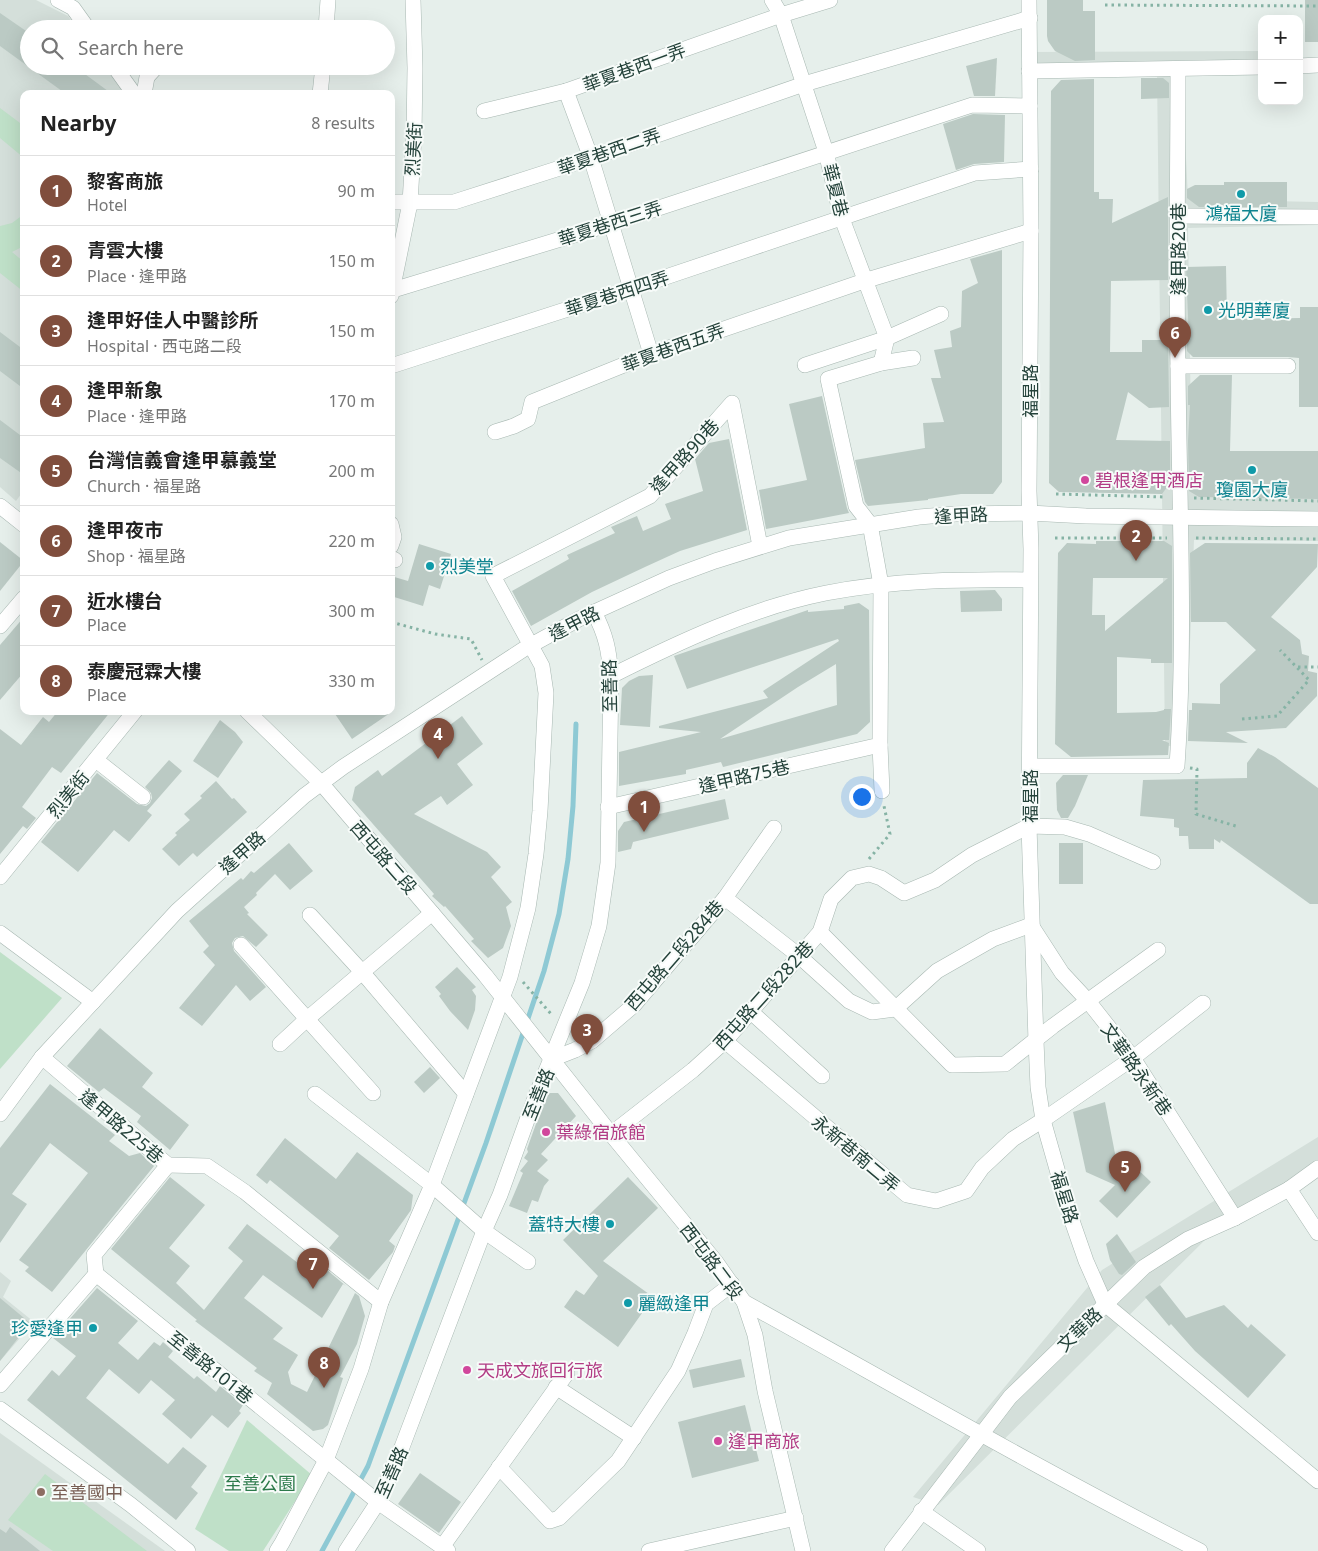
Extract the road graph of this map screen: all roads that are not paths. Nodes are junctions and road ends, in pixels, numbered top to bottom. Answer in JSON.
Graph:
{"nodes":[{"id":1,"x":58,"y":0,"type":"edge"},
{"id":2,"x":328,"y":0,"type":"edge"},
{"id":3,"x":412,"y":0,"type":"edge"},
{"id":4,"x":772,"y":0,"type":"edge"},
{"id":5,"x":830,"y":0,"type":"edge"},
{"id":6,"x":1030,"y":0,"type":"edge"},
{"id":7,"x":781,"y":14,"type":"junction"},
{"id":8,"x":1030,"y":18,"type":"junction"},
{"id":9,"x":82,"y":20,"type":"edge"},
{"id":10,"x":327,"y":20,"type":"edge"},
{"id":11,"x":1318,"y":65,"type":"edge"},
{"id":12,"x":1303,"y":66,"type":"edge"},
{"id":13,"x":1258,"y":67,"type":"edge"},
{"id":14,"x":1178,"y":69,"type":"junction"},
{"id":15,"x":1029,"y":71,"type":"junction"},
{"id":16,"x":120,"y":75,"type":"edge"},
{"id":17,"x":149,"y":75,"type":"edge"},
{"id":18,"x":322,"y":75,"type":"edge"},
{"id":19,"x":804,"y":84,"type":"junction"},
{"id":20,"x":131,"y":90,"type":"edge"},
{"id":21,"x":145,"y":90,"type":"edge"},
{"id":22,"x":320,"y":90,"type":"edge"},
{"id":23,"x":566,"y":91,"type":"junction"},
{"id":24,"x":1030,"y":106,"type":"junction"},
{"id":25,"x":484,"y":111,"type":"dead end"},
{"id":26,"x":826,"y":152,"type":"junction"},
{"id":27,"x":591,"y":158,"type":"junction"},
{"id":28,"x":1031,"y":169,"type":"junction"},
{"id":29,"x":395,"y":202,"type":"edge"},
{"id":30,"x":410,"y":203,"type":"junction"},
{"id":31,"x":841,"y":216,"type":"junction"},
{"id":32,"x":1179,"y":216,"type":"junction"},
{"id":33,"x":1318,"y":217,"type":"edge"},
{"id":34,"x":610,"y":224,"type":"junction"},
{"id":35,"x":1031,"y":231,"type":"junction"},
{"id":36,"x":395,"y":278,"type":"edge"},
{"id":37,"x":867,"y":280,"type":"junction"},
{"id":38,"x":630,"y":289,"type":"junction"},
{"id":39,"x":395,"y":292,"type":"edge"},
{"id":40,"x":941,"y":314,"type":"dead end"},
{"id":41,"x":888,"y":338,"type":"junction"},
{"id":42,"x":651,"y":354,"type":"junction"},
{"id":43,"x":913,"y":358,"type":"dead end"},
{"id":44,"x":881,"y":363,"type":"junction"},
{"id":45,"x":395,"y":365,"type":"edge"},
{"id":46,"x":805,"y":365,"type":"dead end"},
{"id":47,"x":1178,"y":366,"type":"junction"},
{"id":48,"x":1288,"y":366,"type":"dead end"},
{"id":49,"x":496,"y":432,"type":"dead end"},
{"id":50,"x":0,"y":506,"type":"edge"},
{"id":51,"x":1029,"y":513,"type":"junction"},
{"id":52,"x":1181,"y":518,"type":"junction"},
{"id":53,"x":1318,"y":519,"type":"edge"},
{"id":54,"x":20,"y":522,"type":"edge"},
{"id":55,"x":870,"y":524,"type":"junction"},
{"id":56,"x":760,"y":546,"type":"junction"},
{"id":57,"x":1030,"y":580,"type":"junction"},
{"id":58,"x":881,"y":585,"type":"junction"},
{"id":59,"x":20,"y":603,"type":"edge"},
{"id":60,"x":594,"y":612,"type":"junction"},
{"id":61,"x":0,"y":626,"type":"edge"},
{"id":62,"x":531,"y":645,"type":"junction"},
{"id":63,"x":611,"y":676,"type":"junction"},
{"id":64,"x":132,"y":715,"type":"edge"},
{"id":65,"x":251,"y":715,"type":"edge"},
{"id":66,"x":880,"y":745,"type":"junction"},
{"id":67,"x":96,"y":760,"type":"junction"},
{"id":68,"x":1030,"y":766,"type":"junction"},
{"id":69,"x":321,"y":783,"type":"junction"},
{"id":70,"x":882,"y":791,"type":"road end"},
{"id":71,"x":143,"y":797,"type":"dead end"},
{"id":72,"x":608,"y":807,"type":"junction"},
{"id":73,"x":1029,"y":826,"type":"junction"},
{"id":74,"x":774,"y":828,"type":"dead end"},
{"id":75,"x":1153,"y":862,"type":"dead end"},
{"id":76,"x":0,"y":877,"type":"edge"},
{"id":77,"x":725,"y":898,"type":"junction"},
{"id":78,"x":432,"y":914,"type":"junction"},
{"id":79,"x":310,"y":915,"type":"dead end"},
{"id":80,"x":1031,"y":925,"type":"junction"},
{"id":81,"x":820,"y":932,"type":"junction"},
{"id":82,"x":0,"y":933,"type":"edge"},
{"id":83,"x":240,"y":945,"type":"dead end"},
{"id":84,"x":1158,"y":950,"type":"dead end"},
{"id":85,"x":798,"y":955,"type":"junction"},
{"id":86,"x":363,"y":973,"type":"junction"},
{"id":87,"x":503,"y":997,"type":"junction"},
{"id":88,"x":1088,"y":1001,"type":"junction"},
{"id":89,"x":93,"y":1002,"type":"junction"},
{"id":90,"x":1203,"y":1003,"type":"dead end"},
{"id":91,"x":895,"y":1009,"type":"junction"},
{"id":92,"x":750,"y":1011,"type":"junction"},
{"id":93,"x":307,"y":1019,"type":"junction"},
{"id":94,"x":725,"y":1041,"type":"junction"},
{"id":95,"x":1036,"y":1041,"type":"junction"},
{"id":96,"x":280,"y":1044,"type":"dead end"},
{"id":97,"x":42,"y":1057,"type":"junction"},
{"id":98,"x":1133,"y":1058,"type":"junction"},
{"id":99,"x":552,"y":1059,"type":"junction"},
{"id":100,"x":822,"y":1076,"type":"dead end"},
{"id":101,"x":373,"y":1093,"type":"dead end"},
{"id":102,"x":315,"y":1094,"type":"dead end"},
{"id":103,"x":466,"y":1094,"type":"junction"},
{"id":104,"x":0,"y":1114,"type":"edge"},
{"id":105,"x":1042,"y":1120,"type":"junction"},
{"id":106,"x":611,"y":1134,"type":"junction"},
{"id":107,"x":168,"y":1165,"type":"junction"},
{"id":108,"x":1318,"y":1168,"type":"edge"},
{"id":109,"x":432,"y":1185,"type":"junction"},
{"id":110,"x":1289,"y":1189,"type":"junction"},
{"id":111,"x":1235,"y":1218,"type":"junction"},
{"id":112,"x":484,"y":1231,"type":"junction"},
{"id":113,"x":1318,"y":1233,"type":"edge"},
{"id":114,"x":528,"y":1262,"type":"dead end"},
{"id":115,"x":96,"y":1274,"type":"junction"},
{"id":116,"x":732,"y":1284,"type":"junction"},
{"id":117,"x":381,"y":1302,"type":"junction"},
{"id":118,"x":744,"y":1302,"type":"junction"},
{"id":119,"x":1105,"y":1304,"type":"junction"},
{"id":120,"x":567,"y":1373,"type":"dead end"},
{"id":121,"x":0,"y":1385,"type":"edge"},
{"id":122,"x":556,"y":1387,"type":"junction"},
{"id":123,"x":0,"y":1408,"type":"edge"},
{"id":124,"x":981,"y":1433,"type":"junction"},
{"id":125,"x":634,"y":1438,"type":"junction"},
{"id":126,"x":326,"y":1460,"type":"junction"},
{"id":127,"x":499,"y":1467,"type":"junction"},
{"id":128,"x":1318,"y":1481,"type":"edge"},
{"id":129,"x":378,"y":1502,"type":"junction"},
{"id":130,"x":921,"y":1511,"type":"junction"},
{"id":131,"x":796,"y":1518,"type":"junction"},
{"id":132,"x":445,"y":1549,"type":"edge"},
{"id":133,"x":188,"y":1551,"type":"edge"},
{"id":134,"x":277,"y":1551,"type":"edge"},
{"id":135,"x":346,"y":1551,"type":"edge"},
{"id":136,"x":649,"y":1551,"type":"edge"},
{"id":137,"x":803,"y":1551,"type":"edge"},
{"id":138,"x":892,"y":1551,"type":"edge"},
{"id":139,"x":978,"y":1551,"type":"edge"},
{"id":140,"x":1199,"y":1551,"type":"edge"}],
"edges":[{"from":1,"to":9,"type":"street"},
{"from":2,"to":10,"type":"street"},
{"from":3,"to":30,"type":"street","name":"烈美街"},
{"from":4,"to":7,"type":"street","name":"華夏巷"},
{"from":5,"to":7,"type":"street","name":"華夏巷西一弄"},
{"from":6,"to":8,"type":"street","name":"福星路"},
{"from":7,"to":19,"type":"street","name":"華夏巷"},
{"from":7,"to":23,"type":"street","name":"華夏巷西一弄"},
{"from":8,"to":15,"type":"street","name":"福星路"},
{"from":8,"to":19,"type":"street","name":"華夏巷西二弄"},
{"from":11,"to":12,"type":"street"},
{"from":13,"to":14,"type":"street"},
{"from":14,"to":15,"type":"street"},
{"from":14,"to":32,"type":"street","name":"逢甲路20巷"},
{"from":15,"to":24,"type":"street","name":"福星路"},
{"from":16,"to":20,"type":"street"},
{"from":17,"to":21,"type":"street"},
{"from":18,"to":22,"type":"street"},
{"from":19,"to":26,"type":"street","name":"華夏巷"},
{"from":19,"to":27,"type":"street","name":"華夏巷西二弄"},
{"from":23,"to":25,"type":"street","name":"華夏巷西一弄"},
{"from":23,"to":27,"type":"street"},
{"from":24,"to":26,"type":"street","name":"華夏巷西三弄"},
{"from":24,"to":28,"type":"street","name":"福星路"},
{"from":26,"to":31,"type":"street","name":"華夏巷"},
{"from":26,"to":34,"type":"street","name":"華夏巷西三弄"},
{"from":27,"to":30,"type":"street","name":"華夏巷西二弄"},
{"from":27,"to":34,"type":"street"},
{"from":28,"to":31,"type":"street","name":"華夏巷西四弄"},
{"from":28,"to":35,"type":"street","name":"福星路"},
{"from":29,"to":30,"type":"street","name":"華夏巷西二弄"},
{"from":30,"to":36,"type":"street","name":"烈美街"},
{"from":31,"to":37,"type":"street","name":"華夏巷"},
{"from":31,"to":38,"type":"street","name":"華夏巷西四弄"},
{"from":32,"to":33,"type":"street"},
{"from":32,"to":47,"type":"street","name":"逢甲路20巷"},
{"from":34,"to":38,"type":"street"},
{"from":34,"to":39,"type":"street","name":"華夏巷西三弄"},
{"from":35,"to":37,"type":"street","name":"華夏巷西五弄"},
{"from":35,"to":51,"type":"street","name":"福星路"},
{"from":37,"to":41,"type":"street","name":"華夏巷"},
{"from":37,"to":42,"type":"street","name":"華夏巷西五弄"},
{"from":38,"to":42,"type":"street"},
{"from":38,"to":45,"type":"street","name":"華夏巷西四弄"},
{"from":40,"to":41,"type":"street"},
{"from":41,"to":44,"type":"street"},
{"from":41,"to":46,"type":"street"},
{"from":42,"to":49,"type":"street","name":"華夏巷西五弄"},
{"from":43,"to":44,"type":"street"},
{"from":44,"to":55,"type":"street"},
{"from":47,"to":48,"type":"street"},
{"from":47,"to":52,"type":"street","name":"逢甲路20巷"},
{"from":50,"to":54,"type":"street"},
{"from":51,"to":52,"type":"street","name":"逢甲路"},
{"from":51,"to":55,"type":"street","name":"逢甲路"},
{"from":51,"to":57,"type":"street","name":"福星路"},
{"from":52,"to":53,"type":"street","name":"逢甲路"},
{"from":52,"to":68,"type":"street","name":"逢甲路20巷"},
{"from":55,"to":56,"type":"street","name":"逢甲路"},
{"from":55,"to":58,"type":"street"},
{"from":56,"to":60,"type":"street","name":"逢甲路"},
{"from":56,"to":62,"type":"street","name":"逢甲路90巷"},
{"from":57,"to":58,"type":"street"},
{"from":57,"to":68,"type":"street","name":"福星路"},
{"from":58,"to":63,"type":"street"},
{"from":58,"to":66,"type":"street"},
{"from":59,"to":61,"type":"street"},
{"from":60,"to":62,"type":"street","name":"逢甲路"},
{"from":60,"to":63,"type":"street","name":"至善路"},
{"from":62,"to":69,"type":"street","name":"逢甲路"},
{"from":62,"to":87,"type":"street"},
{"from":63,"to":72,"type":"street","name":"至善路"},
{"from":64,"to":67,"type":"street","name":"烈美街"},
{"from":65,"to":69,"type":"street","name":"西屯路二段"},
{"from":66,"to":70,"type":"street"},
{"from":66,"to":72,"type":"street","name":"逢甲路75巷"},
{"from":67,"to":71,"type":"street"},
{"from":67,"to":76,"type":"street","name":"烈美街"},
{"from":68,"to":73,"type":"street","name":"福星路"},
{"from":69,"to":78,"type":"street","name":"西屯路二段"},
{"from":69,"to":89,"type":"street","name":"逢甲路"},
{"from":72,"to":99,"type":"street","name":"至善路"},
{"from":73,"to":75,"type":"street"},
{"from":73,"to":80,"type":"street","name":"福星路"},
{"from":73,"to":81,"type":"street","name":"西屯路二段282巷"},
{"from":74,"to":77,"type":"street","name":"西屯路二段284巷"},
{"from":77,"to":85,"type":"street"},
{"from":77,"to":99,"type":"street","name":"西屯路二段284巷"},
{"from":78,"to":86,"type":"street"},
{"from":78,"to":87,"type":"street","name":"西屯路二段"},
{"from":79,"to":86,"type":"street"},
{"from":80,"to":88,"type":"street","name":"文華路永新巷"},
{"from":80,"to":91,"type":"street"},
{"from":80,"to":95,"type":"street","name":"福星路"},
{"from":81,"to":85,"type":"street","name":"西屯路二段282巷"},
{"from":81,"to":91,"type":"street"},
{"from":82,"to":89,"type":"street"},
{"from":83,"to":93,"type":"street"},
{"from":84,"to":88,"type":"street"},
{"from":85,"to":91,"type":"street"},
{"from":85,"to":92,"type":"street","name":"西屯路二段282巷"},
{"from":86,"to":93,"type":"street"},
{"from":86,"to":103,"type":"street"},
{"from":87,"to":99,"type":"street","name":"西屯路二段"},
{"from":87,"to":103,"type":"street"},
{"from":88,"to":95,"type":"street"},
{"from":88,"to":98,"type":"street","name":"文華路永新巷"},
{"from":89,"to":97,"type":"street","name":"逢甲路"},
{"from":90,"to":98,"type":"street","name":"永新巷南二弄"},
{"from":91,"to":95,"type":"street"},
{"from":92,"to":94,"type":"street","name":"西屯路二段282巷"},
{"from":92,"to":100,"type":"street"},
{"from":93,"to":96,"type":"street"},
{"from":93,"to":101,"type":"street"},
{"from":94,"to":105,"type":"street","name":"永新巷南二弄"},
{"from":94,"to":106,"type":"street","name":"西屯路二段282巷"},
{"from":95,"to":105,"type":"street","name":"福星路"},
{"from":97,"to":104,"type":"street","name":"逢甲路"},
{"from":97,"to":107,"type":"street","name":"逢甲路225巷"},
{"from":98,"to":105,"type":"street","name":"永新巷南二弄"},
{"from":98,"to":111,"type":"street","name":"文華路永新巷"},
{"from":99,"to":106,"type":"street","name":"西屯路二段"},
{"from":99,"to":112,"type":"street","name":"至善路"},
{"from":102,"to":109,"type":"street"},
{"from":103,"to":109,"type":"street"},
{"from":105,"to":119,"type":"street","name":"福星路"},
{"from":106,"to":116,"type":"street","name":"西屯路二段"},
{"from":107,"to":115,"type":"street","name":"逢甲路225巷"},
{"from":107,"to":117,"type":"street"},
{"from":108,"to":110,"type":"street","name":"文華路"},
{"from":109,"to":112,"type":"street"},
{"from":109,"to":117,"type":"street"},
{"from":110,"to":111,"type":"street","name":"文華路"},
{"from":110,"to":113,"type":"street"},
{"from":111,"to":119,"type":"street","name":"文華路"},
{"from":112,"to":114,"type":"street"},
{"from":112,"to":129,"type":"street","name":"至善路"},
{"from":115,"to":121,"type":"street"},
{"from":115,"to":126,"type":"street","name":"至善路101巷"},
{"from":116,"to":118,"type":"street","name":"西屯路二段"},
{"from":116,"to":125,"type":"street"},
{"from":117,"to":126,"type":"street"},
{"from":118,"to":124,"type":"street"},
{"from":118,"to":131,"type":"street","name":"西屯路二段"},
{"from":119,"to":124,"type":"street","name":"文華路"},
{"from":119,"to":128,"type":"street","name":"福星路"},
{"from":120,"to":122,"type":"street"},
{"from":122,"to":125,"type":"street"},
{"from":122,"to":127,"type":"street"},
{"from":123,"to":133,"type":"street"},
{"from":124,"to":130,"type":"street","name":"文華路"},
{"from":124,"to":140,"type":"street"},
{"from":125,"to":127,"type":"street"},
{"from":126,"to":129,"type":"street","name":"至善路101巷"},
{"from":126,"to":134,"type":"street"},
{"from":127,"to":132,"type":"street"},
{"from":129,"to":132,"type":"street","name":"至善路101巷"},
{"from":129,"to":135,"type":"street","name":"至善路"},
{"from":130,"to":138,"type":"street","name":"文華路"},
{"from":130,"to":139,"type":"street"},
{"from":131,"to":136,"type":"street"},
{"from":131,"to":137,"type":"street","name":"西屯路二段"}]}
